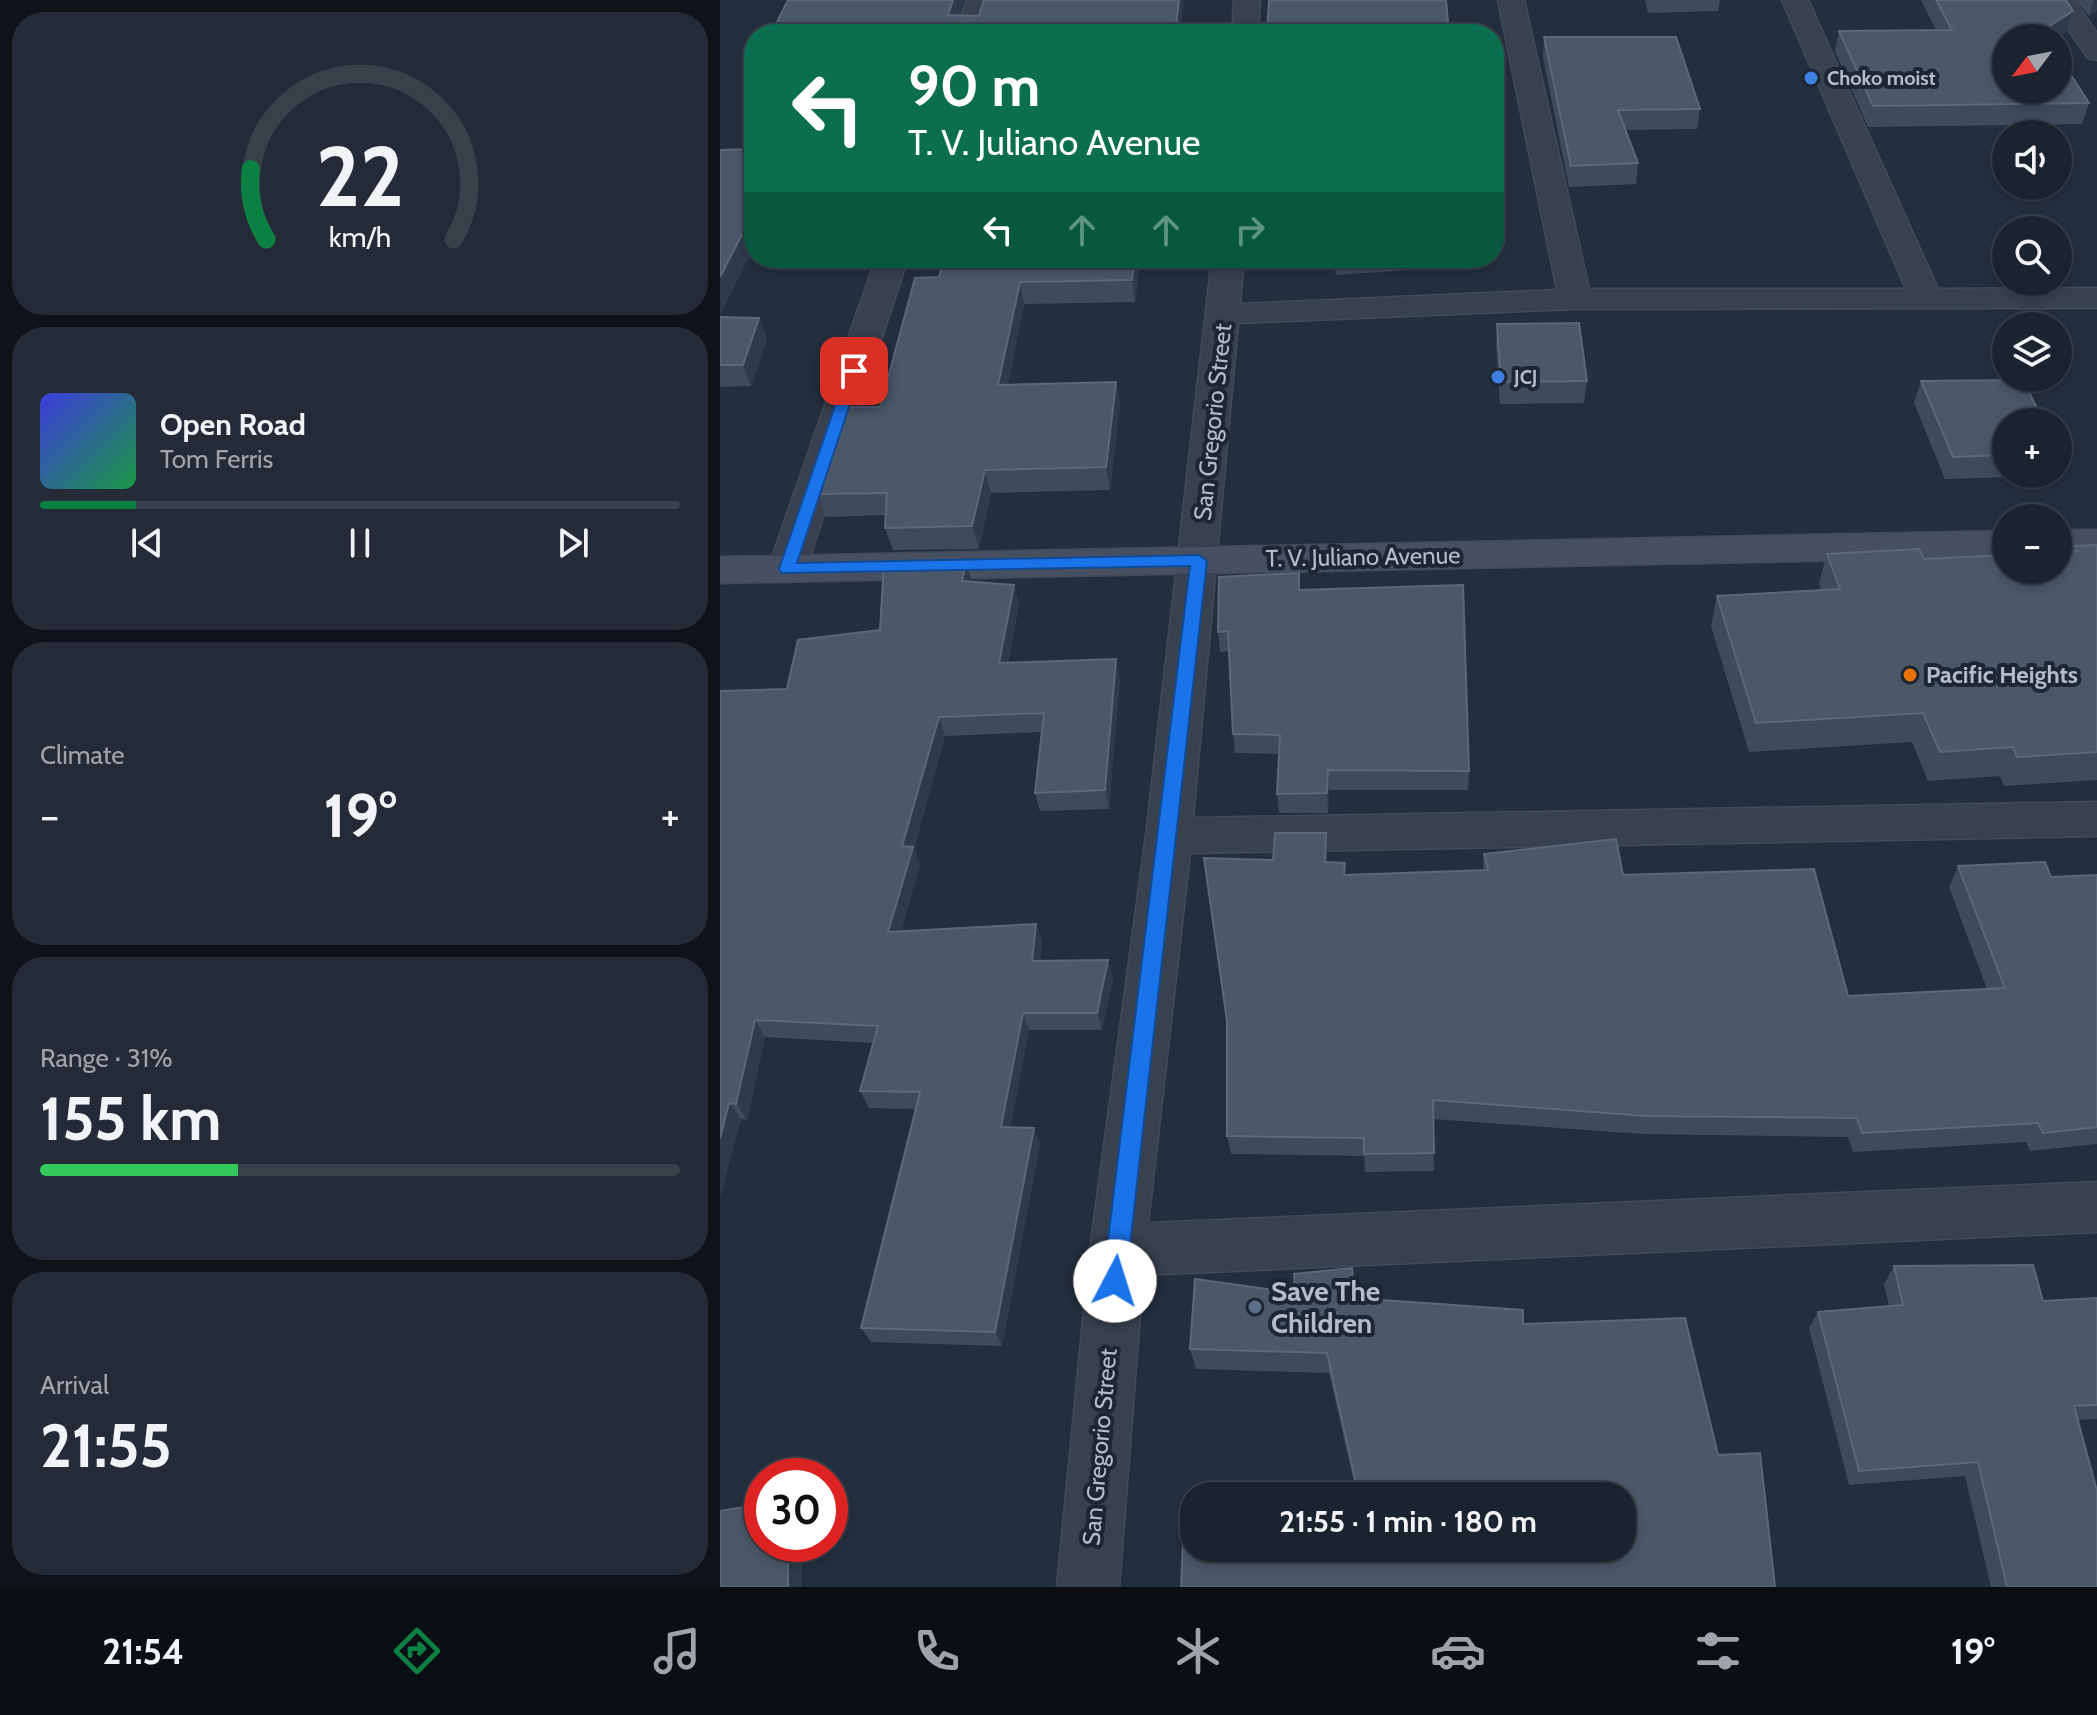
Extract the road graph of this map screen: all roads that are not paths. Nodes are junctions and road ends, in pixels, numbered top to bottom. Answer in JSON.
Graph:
{"nodes":[{"id":1,"x":980,"y":0,"type":"edge"},
{"id":2,"x":1247,"y":0,"type":"edge"},
{"id":3,"x":1511,"y":0,"type":"edge"},
{"id":4,"x":1795,"y":0,"type":"edge"},
{"id":5,"x":2061,"y":0,"type":"edge"},
{"id":6,"x":972,"y":24,"type":"edge"},
{"id":7,"x":1246,"y":24,"type":"edge"},
{"id":8,"x":2097,"y":52,"type":"edge"},
{"id":9,"x":889,"y":268,"type":"edge"},
{"id":10,"x":1227,"y":268,"type":"edge"},
{"id":11,"x":1926,"y":297,"type":"junction"},
{"id":12,"x":2097,"y":298,"type":"edge"},
{"id":13,"x":1575,"y":299,"type":"junction"},
{"id":14,"x":1224,"y":314,"type":"junction"},
{"id":15,"x":2072,"y":543,"type":"edge"},
{"id":16,"x":2097,"y":543,"type":"edge"},
{"id":17,"x":1992,"y":544,"type":"edge"},
{"id":18,"x":1199,"y":561,"type":"junction"},
{"id":19,"x":787,"y":569,"type":"junction"},
{"id":20,"x":720,"y":570,"type":"edge"},
{"id":21,"x":2097,"y":819,"type":"edge"},
{"id":22,"x":1169,"y":836,"type":"junction"},
{"id":23,"x":2097,"y":1207,"type":"edge"},
{"id":24,"x":1117,"y":1250,"type":"junction"},
{"id":25,"x":1088,"y":1587,"type":"edge"}],
"edges":[{"from":1,"to":6,"type":"street"},
{"from":2,"to":7,"type":"street"},
{"from":3,"to":13,"type":"street"},
{"from":4,"to":11,"type":"street"},
{"from":5,"to":8,"type":"street"},
{"from":9,"to":19,"type":"street"},
{"from":10,"to":14,"type":"street","name":"San Gregorio Street"},
{"from":11,"to":12,"type":"street"},
{"from":11,"to":13,"type":"street"},
{"from":13,"to":14,"type":"street"},
{"from":14,"to":18,"type":"street","name":"San Gregorio Street"},
{"from":15,"to":16,"type":"main road"},
{"from":17,"to":18,"type":"main road","name":"T. V. Juliano Avenue"},
{"from":18,"to":19,"type":"main road","name":"T. V. Juliano Avenue"},
{"from":18,"to":22,"type":"street","name":"San Gregorio Street"},
{"from":19,"to":20,"type":"main road","name":"T. V. Juliano Avenue"},
{"from":21,"to":22,"type":"street"},
{"from":22,"to":24,"type":"street","name":"San Gregorio Street"},
{"from":23,"to":24,"type":"street"},
{"from":24,"to":25,"type":"street","name":"San Gregorio Street"}]}
